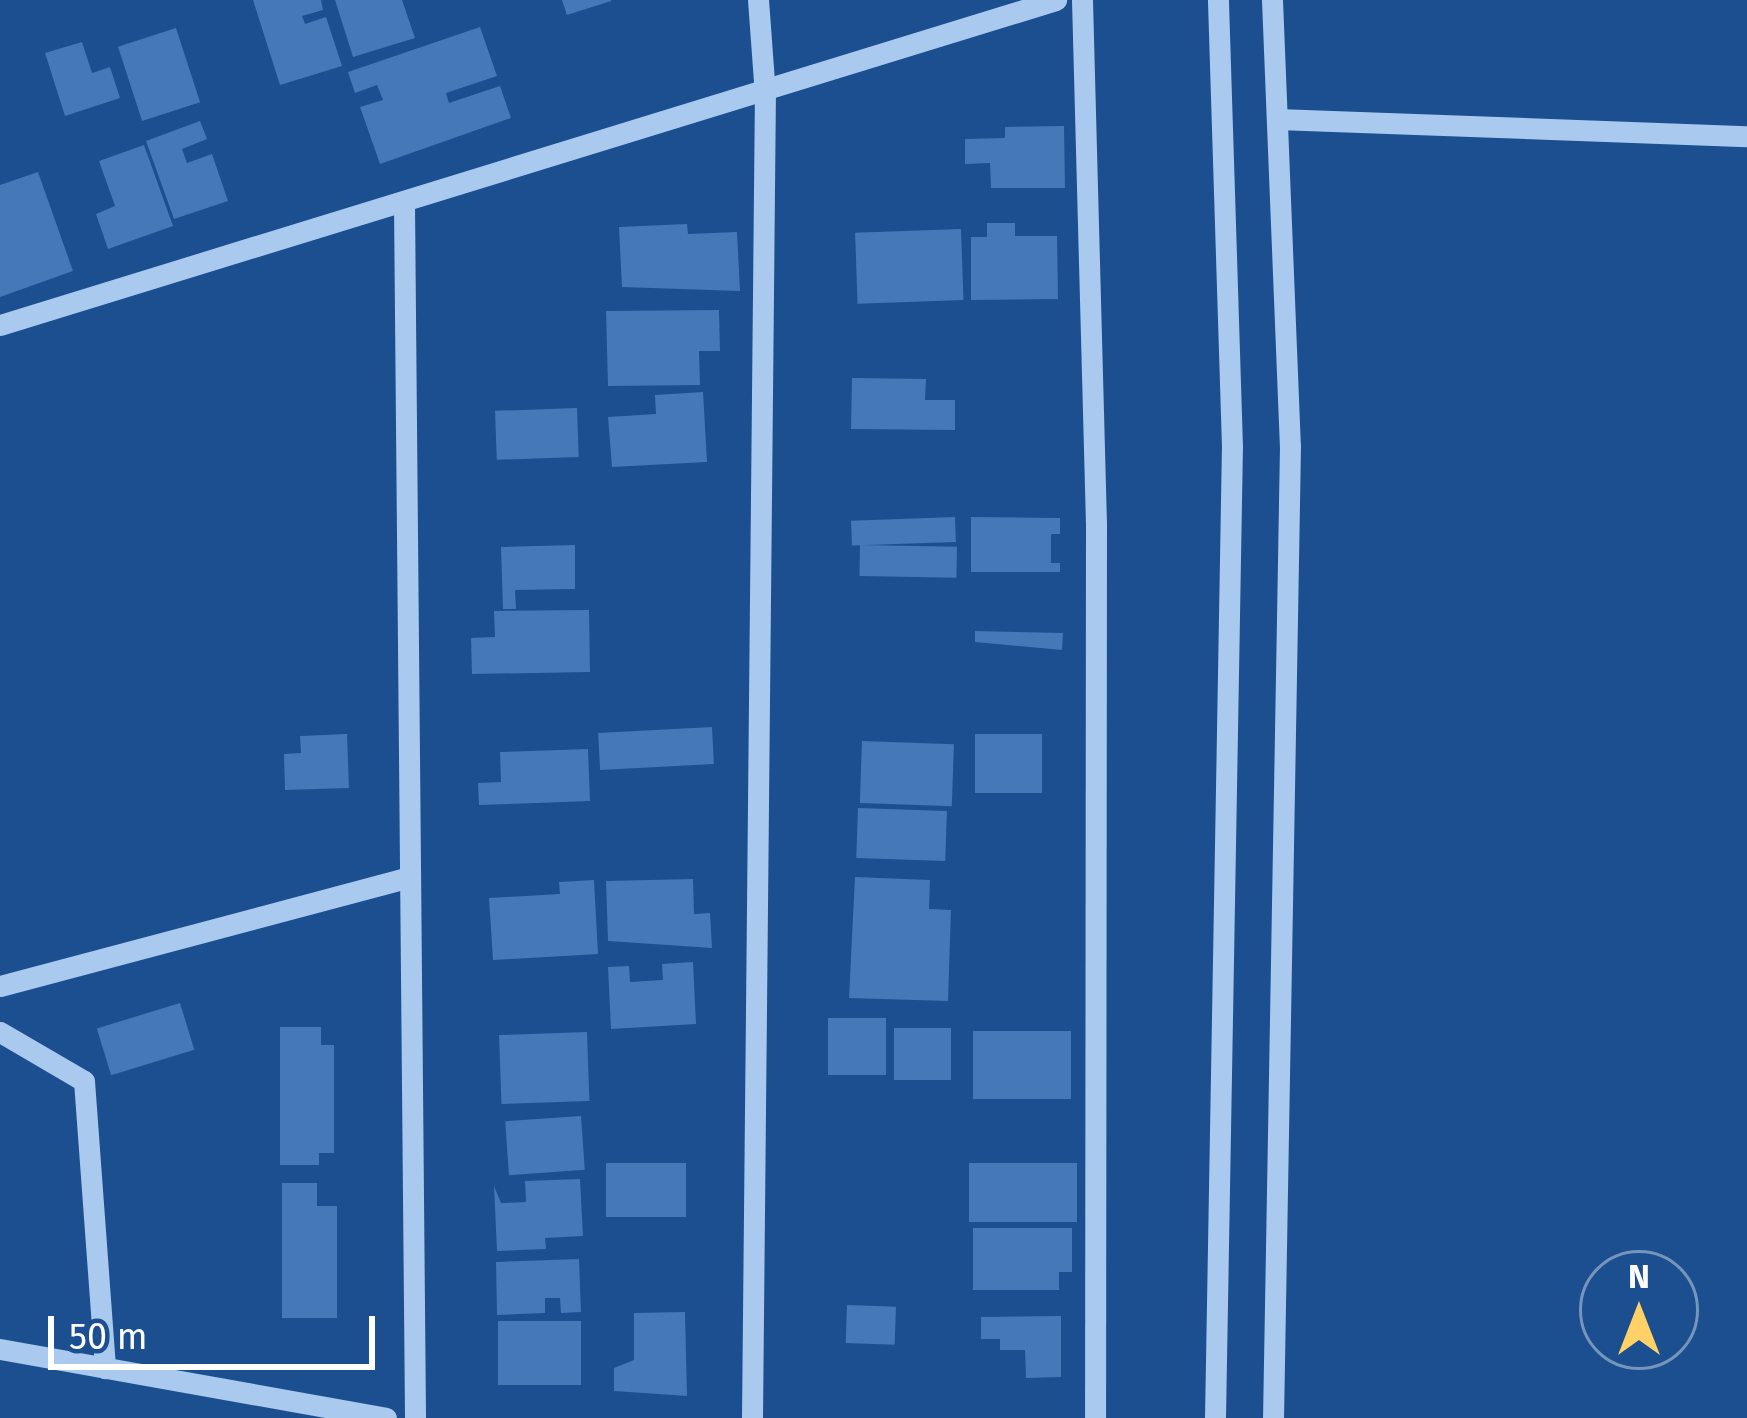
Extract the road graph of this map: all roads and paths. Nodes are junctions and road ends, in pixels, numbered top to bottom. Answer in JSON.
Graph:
{"nodes":[{"id":1,"x":758,"y":0,"type":"edge"},
{"id":2,"x":1056,"y":0,"type":"edge"},
{"id":3,"x":1082,"y":0,"type":"edge"},
{"id":4,"x":1218,"y":0,"type":"edge"},
{"id":5,"x":1272,"y":0,"type":"edge"},
{"id":6,"x":765,"y":95,"type":"junction"},
{"id":7,"x":1277,"y":119,"type":"junction"},
{"id":8,"x":1747,"y":136,"type":"edge"},
{"id":9,"x":404,"y":203,"type":"junction"},
{"id":10,"x":0,"y":325,"type":"edge"},
{"id":11,"x":409,"y":877,"type":"junction"},
{"id":12,"x":0,"y":986,"type":"edge"},
{"id":13,"x":0,"y":1032,"type":"edge"},
{"id":14,"x":0,"y":1349,"type":"edge"},
{"id":15,"x":105,"y":1367,"type":"junction"},
{"id":16,"x":386,"y":1418,"type":"edge"},
{"id":17,"x":415,"y":1418,"type":"edge"},
{"id":18,"x":752,"y":1418,"type":"edge"},
{"id":19,"x":1095,"y":1418,"type":"edge"},
{"id":20,"x":1214,"y":1418,"type":"edge"},
{"id":21,"x":1273,"y":1418,"type":"edge"}],
"edges":[{"from":1,"to":6,"type":"street"},
{"from":2,"to":6,"type":"street"},
{"from":3,"to":19,"type":"street"},
{"from":4,"to":20,"type":"street"},
{"from":5,"to":7,"type":"street"},
{"from":6,"to":9,"type":"street"},
{"from":6,"to":18,"type":"street"},
{"from":7,"to":8,"type":"street"},
{"from":7,"to":21,"type":"street"},
{"from":9,"to":10,"type":"street"},
{"from":9,"to":11,"type":"street"},
{"from":11,"to":12,"type":"street"},
{"from":11,"to":17,"type":"street"},
{"from":13,"to":15,"type":"street"},
{"from":14,"to":15,"type":"street"},
{"from":15,"to":16,"type":"street"}]}
